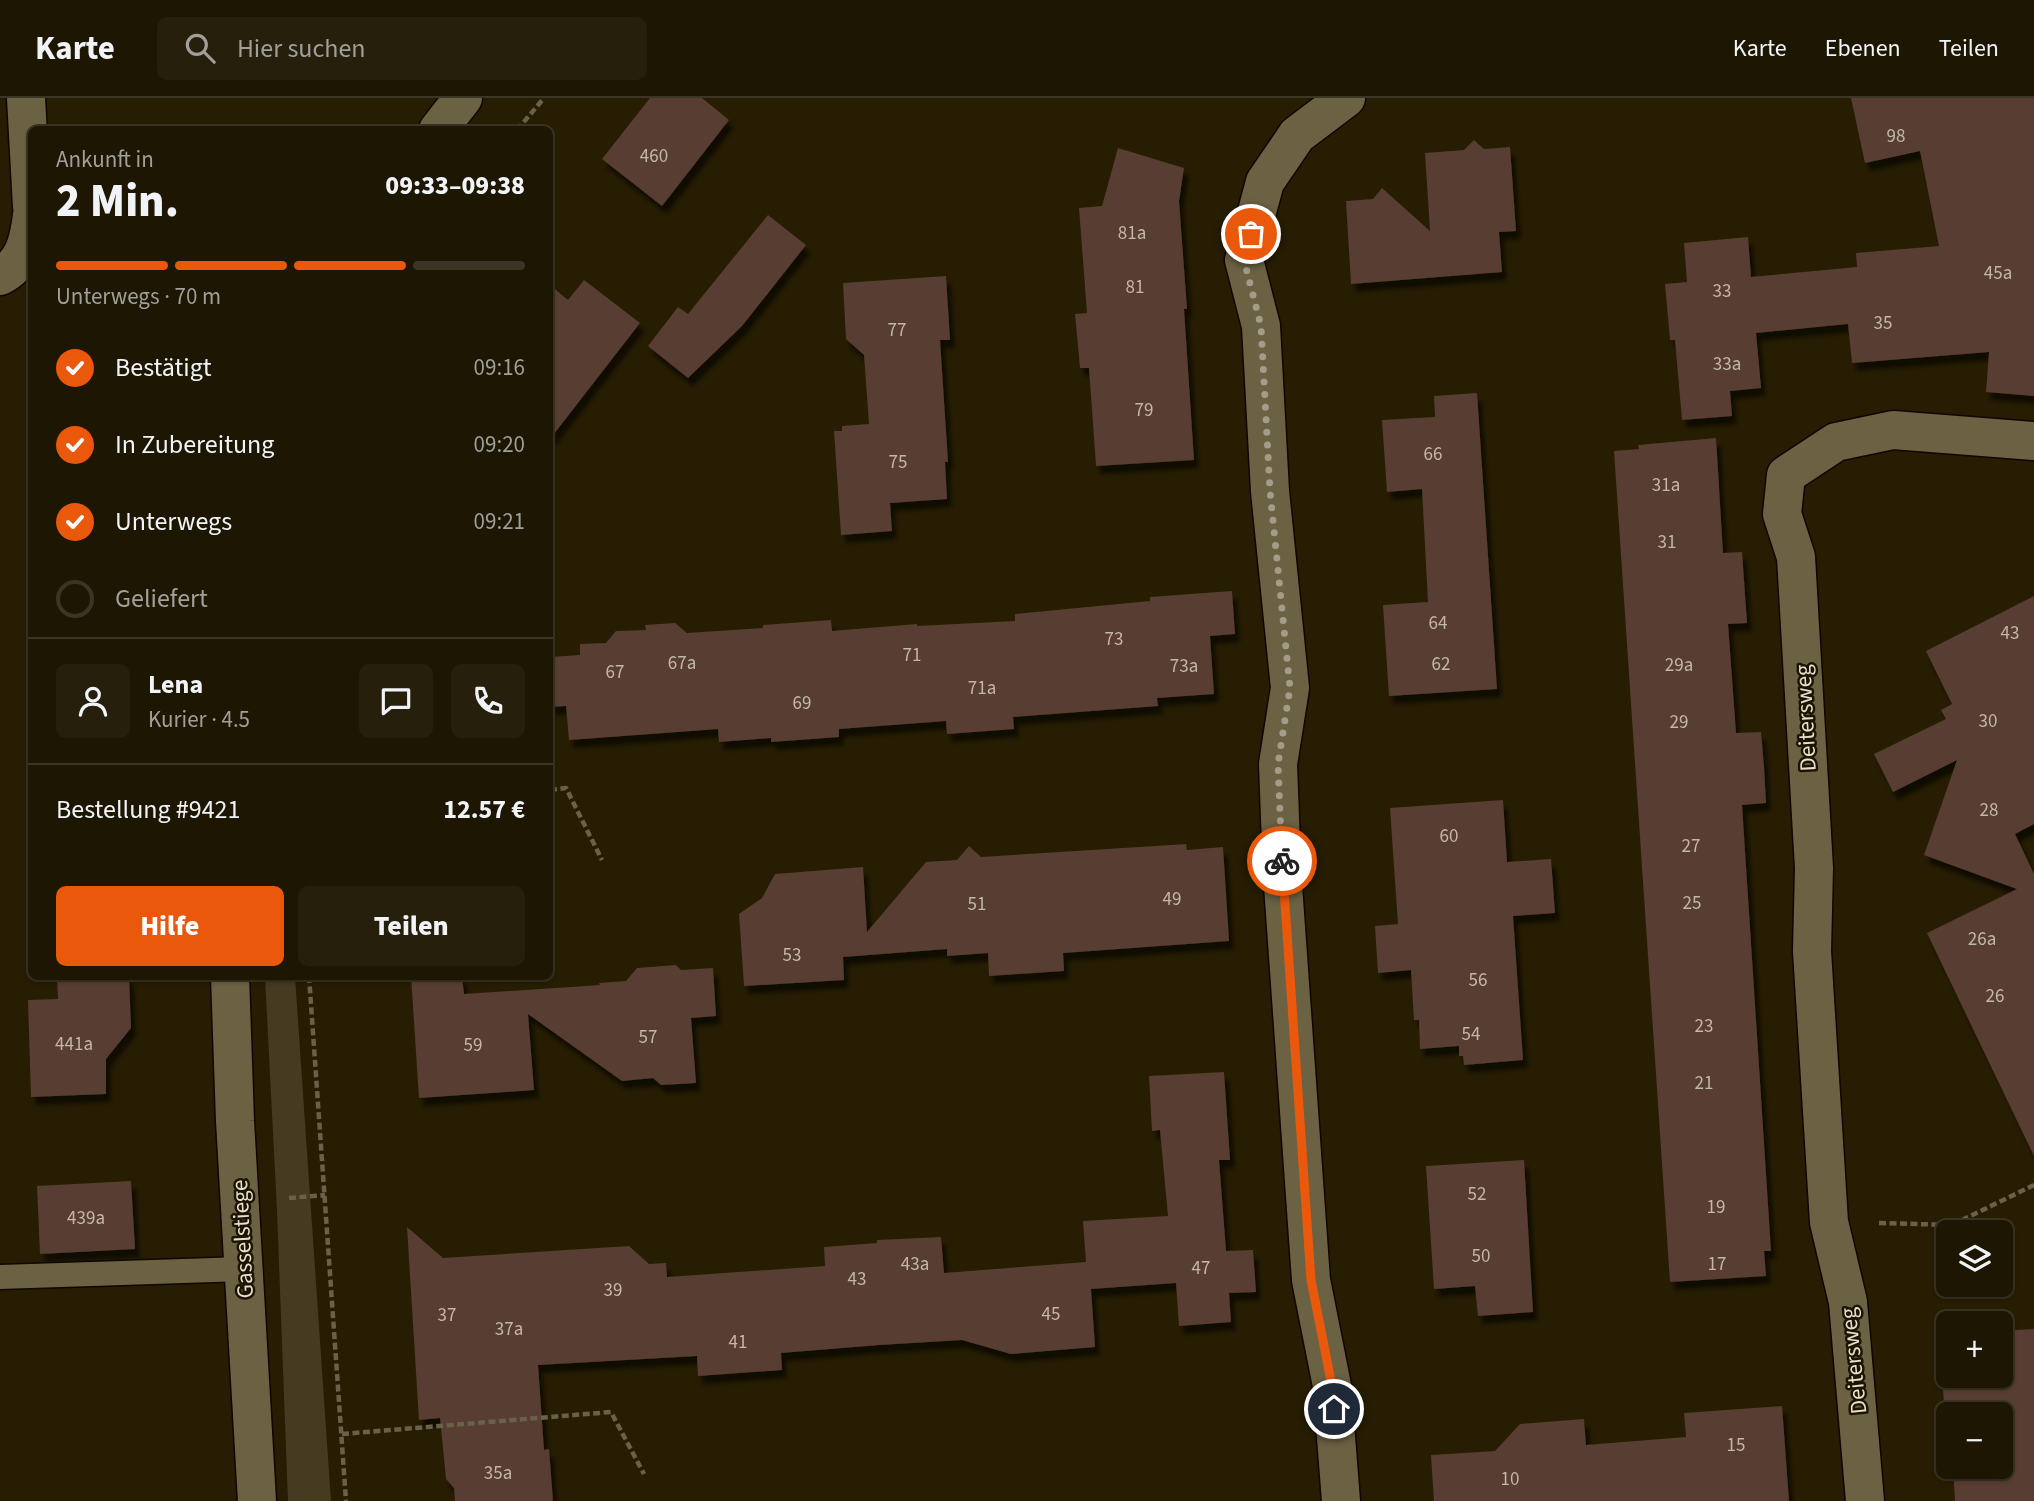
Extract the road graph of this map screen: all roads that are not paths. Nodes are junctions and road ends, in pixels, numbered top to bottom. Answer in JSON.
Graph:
{"nodes":[{"id":1,"x":26,"y":98,"type":"edge"},
{"id":2,"x":463,"y":98,"type":"edge"},
{"id":3,"x":1346,"y":98,"type":"edge"},
{"id":4,"x":441,"y":126,"type":"edge"},
{"id":5,"x":28,"y":134,"type":"edge"},
{"id":6,"x":28,"y":240,"type":"edge"},
{"id":7,"x":14,"y":278,"type":"edge"},
{"id":8,"x":2034,"y":441,"type":"edge"},
{"id":9,"x":230,"y":980,"type":"edge"},
{"id":10,"x":244,"y":1269,"type":"junction"},
{"id":11,"x":0,"y":1277,"type":"edge"},
{"id":12,"x":257,"y":1501,"type":"edge"},
{"id":13,"x":1341,"y":1501,"type":"edge"},
{"id":14,"x":1866,"y":1501,"type":"edge"}],
"edges":[{"from":1,"to":5,"type":"street"},
{"from":2,"to":4,"type":"street"},
{"from":3,"to":13,"type":"street"},
{"from":6,"to":7,"type":"street"},
{"from":8,"to":14,"type":"street","name":"Deitersweg"},
{"from":9,"to":10,"type":"street","name":"Gasselstiege"},
{"from":10,"to":11,"type":"lane"},
{"from":10,"to":12,"type":"street","name":"Gasselstiege"}]}
